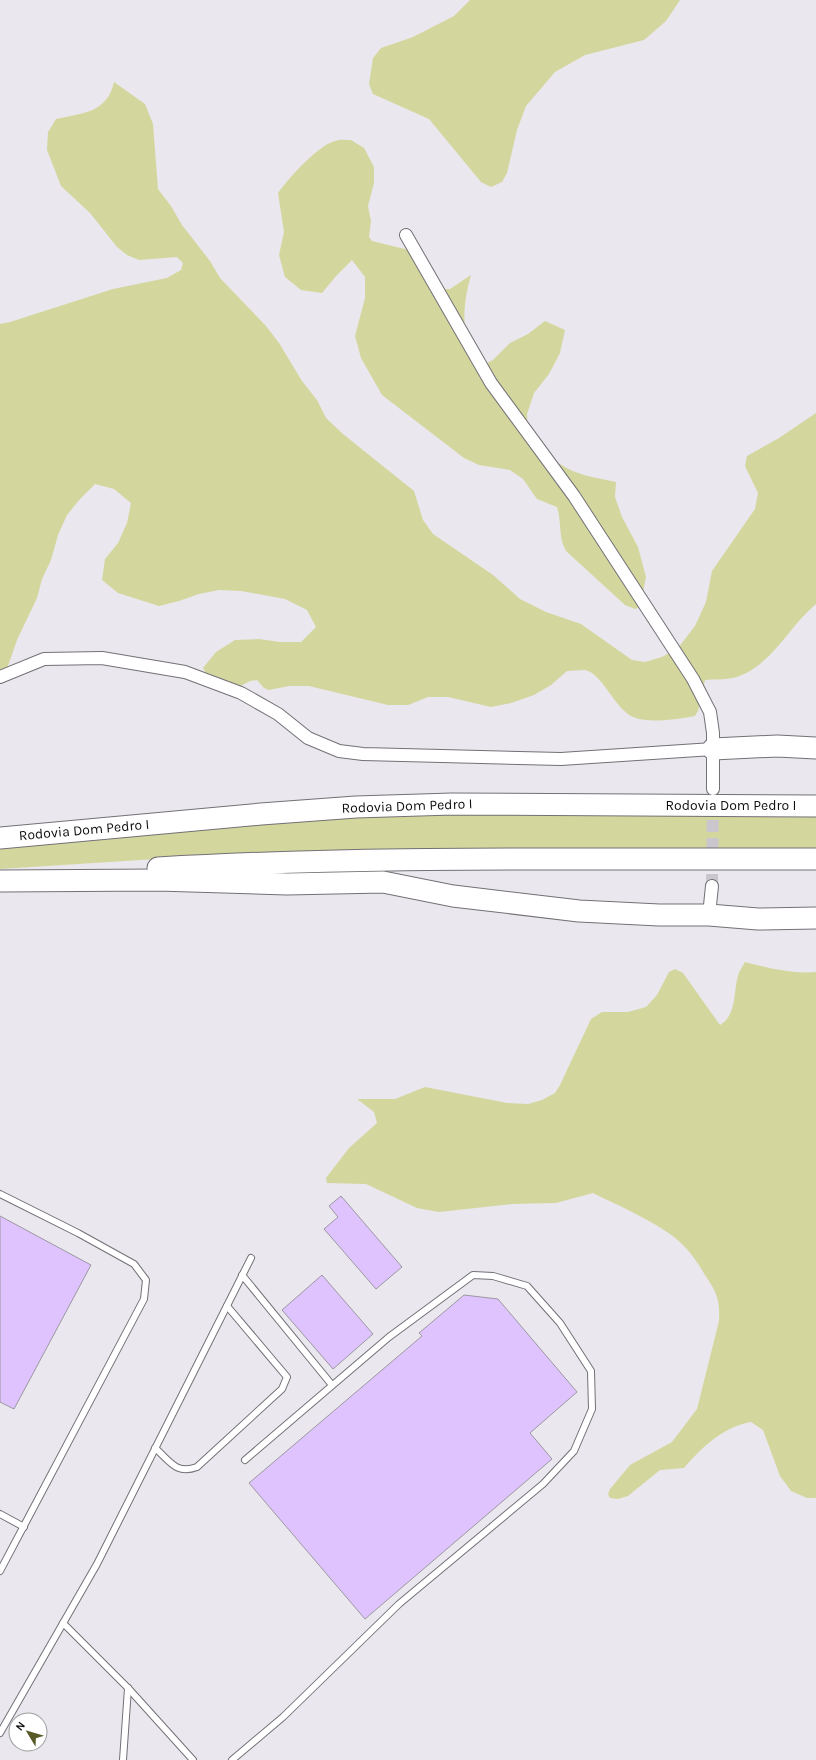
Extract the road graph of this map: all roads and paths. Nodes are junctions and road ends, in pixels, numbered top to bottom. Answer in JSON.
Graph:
{"nodes":[{"id":1,"x":406,"y":235,"type":"dead end"},
{"id":2,"x":0,"y":677,"type":"edge"},
{"id":3,"x":816,"y":748,"type":"edge"},
{"id":4,"x":713,"y":749,"type":"junction"},
{"id":5,"x":713,"y":789,"type":"tunnel mouth"},
{"id":6,"x":816,"y":806,"type":"edge"},
{"id":7,"x":0,"y":838,"type":"edge"},
{"id":8,"x":816,"y":859,"type":"edge"},
{"id":9,"x":0,"y":877,"type":"edge"},
{"id":10,"x":0,"y":881,"type":"edge"},
{"id":11,"x":712,"y":886,"type":"tunnel mouth"},
{"id":12,"x":709,"y":915,"type":"junction"},
{"id":13,"x":816,"y":918,"type":"edge"},
{"id":14,"x":0,"y":1194,"type":"edge"},
{"id":15,"x":251,"y":1258,"type":"dead end"},
{"id":16,"x":242,"y":1275,"type":"junction"},
{"id":17,"x":227,"y":1306,"type":"junction"},
{"id":18,"x":332,"y":1385,"type":"junction"},
{"id":19,"x":155,"y":1448,"type":"junction"},
{"id":20,"x":245,"y":1460,"type":"dead end"},
{"id":21,"x":0,"y":1514,"type":"edge"},
{"id":22,"x":24,"y":1527,"type":"junction"},
{"id":23,"x":0,"y":1571,"type":"edge"},
{"id":24,"x":63,"y":1623,"type":"junction"},
{"id":25,"x":128,"y":1688,"type":"junction"},
{"id":26,"x":0,"y":1734,"type":"edge"},
{"id":27,"x":123,"y":1760,"type":"edge"},
{"id":28,"x":193,"y":1760,"type":"edge"},
{"id":29,"x":232,"y":1760,"type":"edge"}],
"edges":[{"from":1,"to":4,"type":"street"},
{"from":2,"to":4,"type":"street"},
{"from":3,"to":4,"type":"highway"},
{"from":4,"to":5,"type":"street"},
{"from":6,"to":7,"type":"highway","name":"Rodovia Dom Pedro I"},
{"from":8,"to":9,"type":"highway"},
{"from":10,"to":12,"type":"highway"},
{"from":11,"to":12,"type":"street"},
{"from":12,"to":13,"type":"highway"},
{"from":14,"to":22,"type":"lane"},
{"from":15,"to":16,"type":"lane"},
{"from":16,"to":17,"type":"lane"},
{"from":16,"to":18,"type":"lane"},
{"from":17,"to":19,"type":"lane"},
{"from":17,"to":19,"type":"lane"},
{"from":18,"to":20,"type":"lane"},
{"from":18,"to":29,"type":"lane"},
{"from":19,"to":24,"type":"lane"},
{"from":21,"to":22,"type":"lane"},
{"from":22,"to":23,"type":"lane"},
{"from":24,"to":25,"type":"lane"},
{"from":24,"to":26,"type":"lane"},
{"from":25,"to":27,"type":"lane"},
{"from":25,"to":28,"type":"lane"}]}
